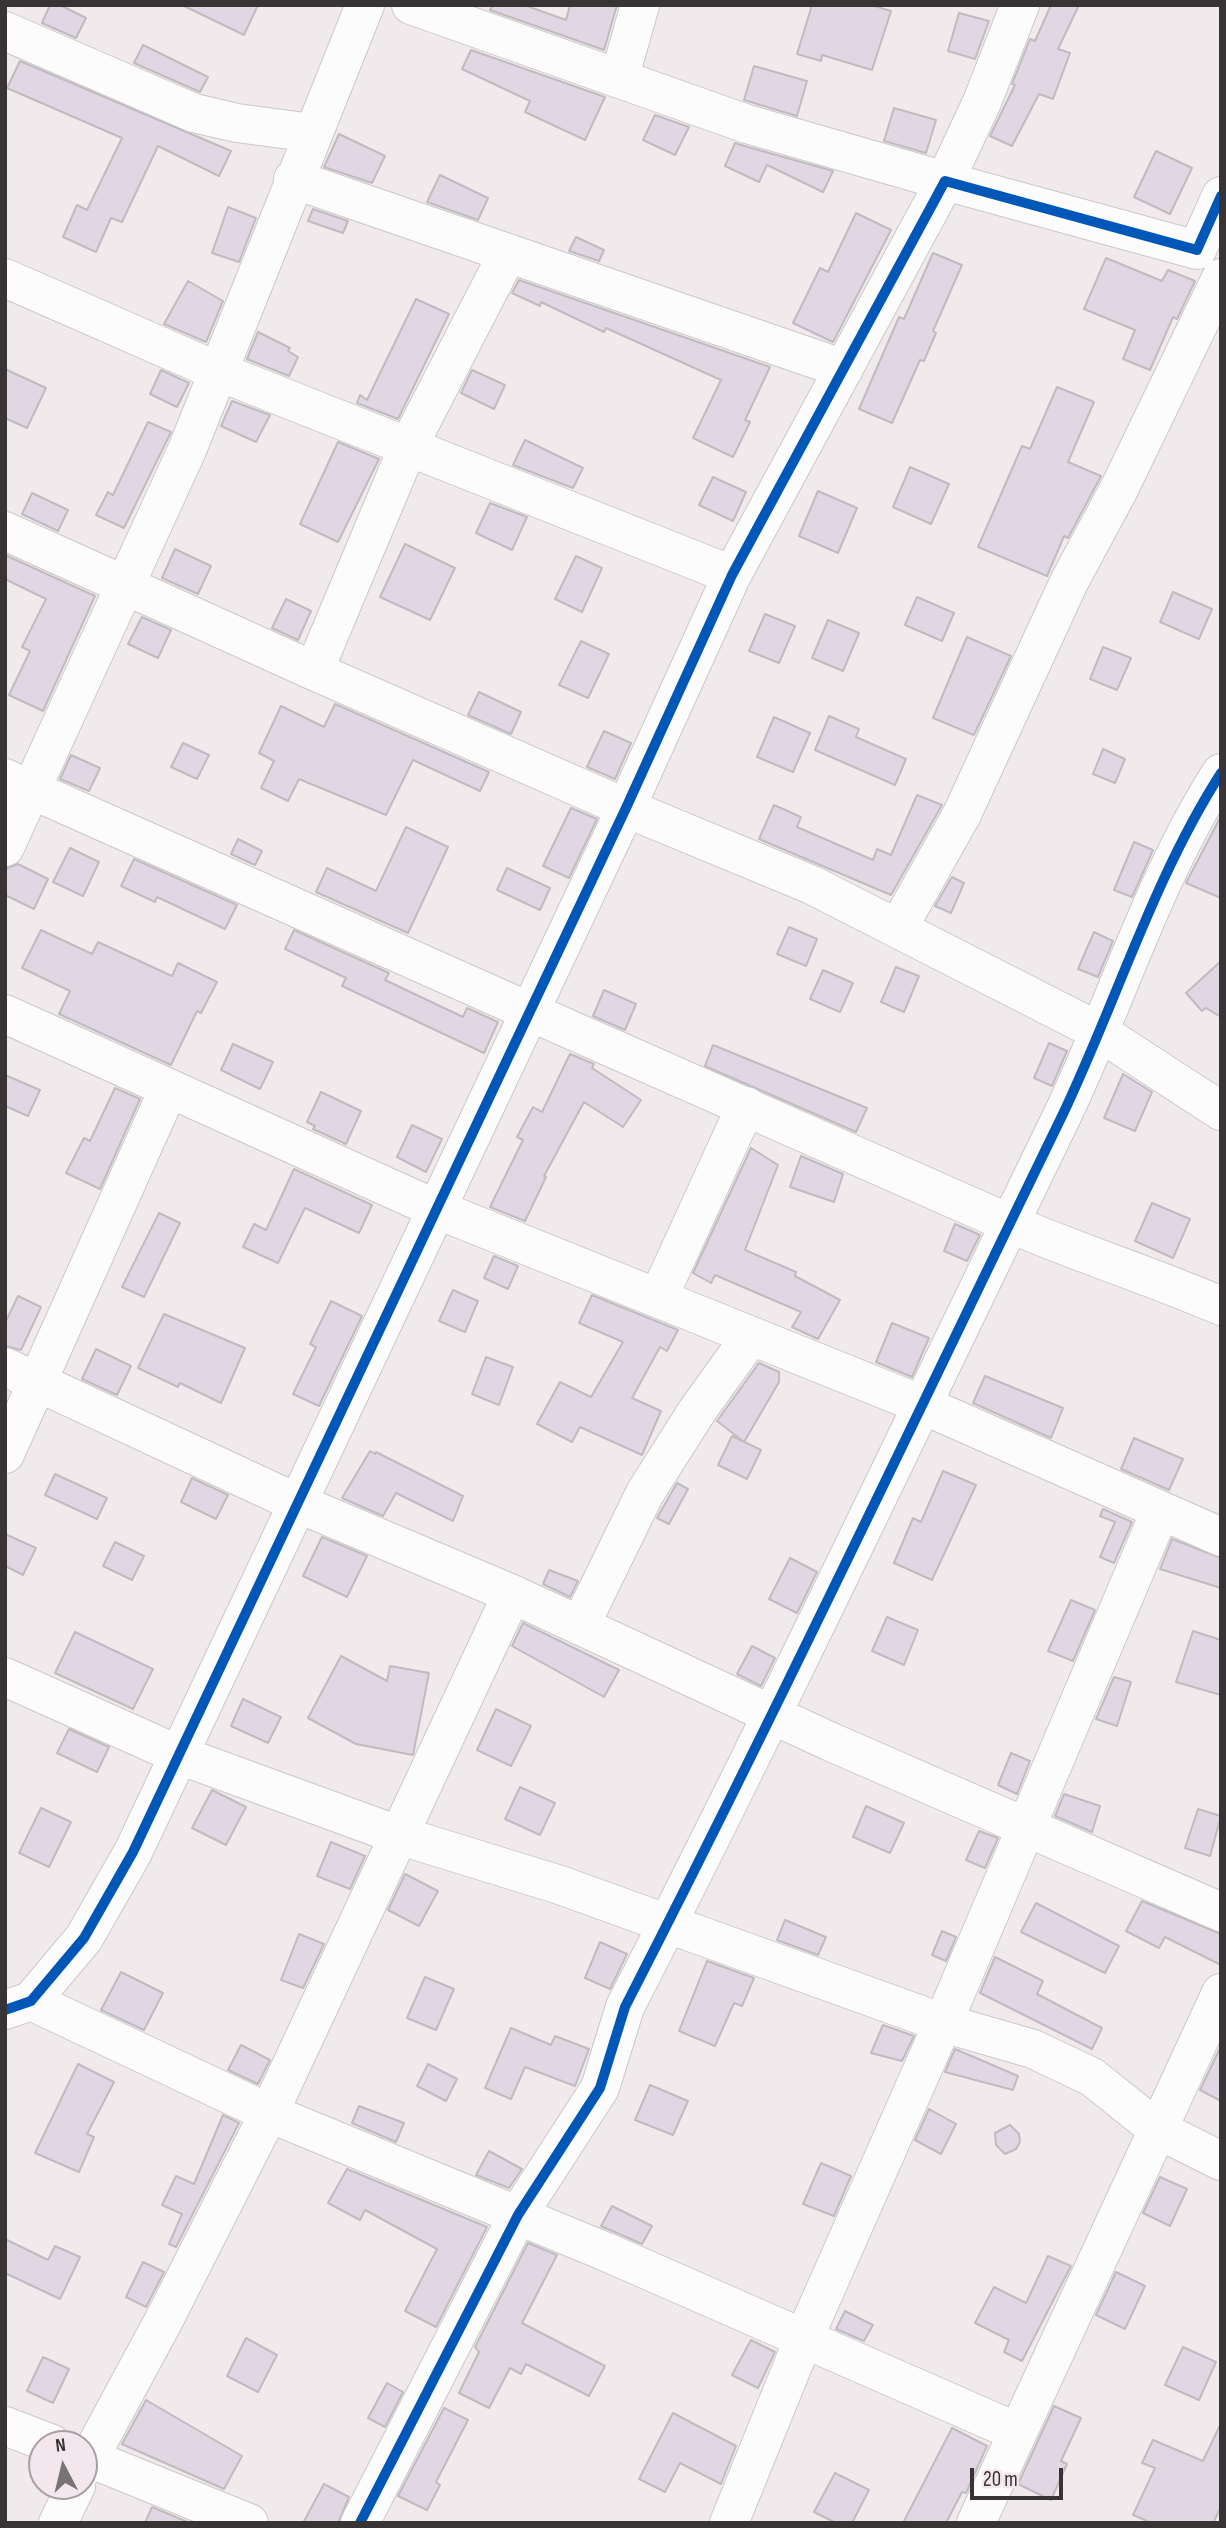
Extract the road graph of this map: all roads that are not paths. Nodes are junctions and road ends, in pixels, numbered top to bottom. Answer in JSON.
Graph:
{"nodes":[{"id":1,"x":365,"y":5,"type":"edge"},
{"id":2,"x":411,"y":5,"type":"edge"},
{"id":3,"x":640,"y":5,"type":"edge"},
{"id":4,"x":1020,"y":5,"type":"edge"},
{"id":5,"x":5,"y":31,"type":"edge"},
{"id":6,"x":619,"y":79,"type":"junction"},
{"id":7,"x":312,"y":133,"type":"junction"},
{"id":8,"x":293,"y":179,"type":"junction"},
{"id":9,"x":945,"y":181,"type":"junction"},
{"id":10,"x":1221,"y":197,"type":"edge"},
{"id":11,"x":508,"y":253,"type":"junction"},
{"id":12,"x":1213,"y":262,"type":"edge"},
{"id":13,"x":5,"y":278,"type":"edge"},
{"id":14,"x":844,"y":369,"type":"junction"},
{"id":15,"x":218,"y":372,"type":"junction"},
{"id":16,"x":408,"y":447,"type":"junction"},
{"id":17,"x":5,"y":531,"type":"edge"},
{"id":18,"x":732,"y":575,"type":"junction"},
{"id":19,"x":123,"y":587,"type":"junction"},
{"id":20,"x":314,"y":671,"type":"junction"},
{"id":21,"x":1221,"y":773,"type":"edge"},
{"id":22,"x":18,"y":783,"type":"edge"},
{"id":23,"x":626,"y":808,"type":"junction"},
{"id":24,"x":5,"y":846,"type":"edge"},
{"id":25,"x":898,"y":928,"type":"junction"},
{"id":26,"x":530,"y":1010,"type":"junction"},
{"id":27,"x":5,"y":1014,"type":"edge"},
{"id":28,"x":1098,"y":1031,"type":"junction"},
{"id":29,"x":169,"y":1088,"type":"junction"},
{"id":30,"x":746,"y":1106,"type":"junction"},
{"id":31,"x":1221,"y":1111,"type":"edge"},
{"id":32,"x":436,"y":1209,"type":"junction"},
{"id":33,"x":1010,"y":1223,"type":"junction"},
{"id":34,"x":658,"y":1298,"type":"junction"},
{"id":35,"x":1221,"y":1306,"type":"edge"},
{"id":36,"x":751,"y":1336,"type":"junction"},
{"id":37,"x":5,"y":1367,"type":"edge"},
{"id":38,"x":39,"y":1384,"type":"junction"},
{"id":39,"x":923,"y":1405,"type":"junction"},
{"id":40,"x":5,"y":1454,"type":"edge"},
{"id":41,"x":298,"y":1503,"type":"junction"},
{"id":42,"x":1160,"y":1512,"type":"junction"},
{"id":43,"x":1221,"y":1537,"type":"edge"},
{"id":44,"x":512,"y":1594,"type":"junction"},
{"id":45,"x":580,"y":1626,"type":"junction"},
{"id":46,"x":5,"y":1677,"type":"edge"},
{"id":47,"x":770,"y":1714,"type":"junction"},
{"id":48,"x":179,"y":1755,"type":"junction"},
{"id":49,"x":1027,"y":1826,"type":"junction"},
{"id":50,"x":398,"y":1835,"type":"junction"},
{"id":51,"x":1221,"y":1912,"type":"edge"},
{"id":52,"x":667,"y":1925,"type":"junction"},
{"id":53,"x":1221,"y":1993,"type":"edge"},
{"id":54,"x":18,"y":2005,"type":"edge"},
{"id":55,"x":943,"y":2023,"type":"junction"},
{"id":56,"x":269,"y":2113,"type":"junction"},
{"id":57,"x":1157,"y":2129,"type":"junction"},
{"id":58,"x":1221,"y":2161,"type":"edge"},
{"id":59,"x":517,"y":2215,"type":"junction"},
{"id":60,"x":804,"y":2338,"type":"junction"},
{"id":61,"x":5,"y":2426,"type":"edge"},
{"id":62,"x":1017,"y":2432,"type":"junction"},
{"id":63,"x":28,"y":2435,"type":"edge"},
{"id":64,"x":98,"y":2440,"type":"edge"},
{"id":65,"x":98,"y":2472,"type":"edge"},
{"id":66,"x":68,"y":2500,"type":"edge"},
{"id":67,"x":58,"y":2523,"type":"edge"},
{"id":68,"x":249,"y":2523,"type":"edge"},
{"id":69,"x":360,"y":2523,"type":"edge"},
{"id":70,"x":730,"y":2523,"type":"edge"},
{"id":71,"x":976,"y":2523,"type":"edge"}],
"edges":[{"from":1,"to":7,"type":"street"},
{"from":2,"to":6,"type":"street"},
{"from":3,"to":6,"type":"street"},
{"from":4,"to":9,"type":"street"},
{"from":5,"to":7,"type":"street"},
{"from":6,"to":9,"type":"street"},
{"from":7,"to":8,"type":"street"},
{"from":8,"to":11,"type":"street"},
{"from":8,"to":15,"type":"street"},
{"from":9,"to":12,"type":"street"},
{"from":9,"to":14,"type":"street"},
{"from":10,"to":12,"type":"street"},
{"from":11,"to":14,"type":"street"},
{"from":11,"to":16,"type":"street"},
{"from":12,"to":25,"type":"street"},
{"from":13,"to":15,"type":"street"},
{"from":14,"to":18,"type":"street"},
{"from":15,"to":16,"type":"street"},
{"from":15,"to":19,"type":"street"},
{"from":16,"to":18,"type":"street"},
{"from":16,"to":20,"type":"street"},
{"from":17,"to":19,"type":"street"},
{"from":18,"to":23,"type":"street"},
{"from":19,"to":20,"type":"street"},
{"from":19,"to":22,"type":"street"},
{"from":20,"to":23,"type":"street"},
{"from":21,"to":28,"type":"street"},
{"from":22,"to":24,"type":"street"},
{"from":22,"to":26,"type":"street"},
{"from":23,"to":25,"type":"street"},
{"from":23,"to":26,"type":"street"},
{"from":25,"to":28,"type":"street"},
{"from":26,"to":30,"type":"street"},
{"from":26,"to":32,"type":"street"},
{"from":27,"to":29,"type":"street"},
{"from":28,"to":31,"type":"street"},
{"from":28,"to":33,"type":"street"},
{"from":29,"to":32,"type":"street"},
{"from":29,"to":38,"type":"street"},
{"from":30,"to":33,"type":"street"},
{"from":30,"to":34,"type":"street"},
{"from":32,"to":34,"type":"street"},
{"from":32,"to":41,"type":"street"},
{"from":33,"to":35,"type":"street"},
{"from":33,"to":39,"type":"street"},
{"from":34,"to":36,"type":"street"},
{"from":36,"to":39,"type":"street"},
{"from":36,"to":45,"type":"street"},
{"from":37,"to":38,"type":"street"},
{"from":38,"to":40,"type":"street"},
{"from":38,"to":41,"type":"street"},
{"from":39,"to":42,"type":"street"},
{"from":39,"to":47,"type":"street"},
{"from":41,"to":44,"type":"street"},
{"from":41,"to":48,"type":"street"},
{"from":42,"to":43,"type":"street"},
{"from":42,"to":49,"type":"street"},
{"from":44,"to":45,"type":"street"},
{"from":44,"to":50,"type":"street"},
{"from":45,"to":47,"type":"street"},
{"from":46,"to":48,"type":"street"},
{"from":47,"to":49,"type":"street"},
{"from":47,"to":52,"type":"street"},
{"from":48,"to":50,"type":"street"},
{"from":48,"to":54,"type":"street"},
{"from":49,"to":51,"type":"street"},
{"from":49,"to":55,"type":"street"},
{"from":50,"to":52,"type":"street"},
{"from":50,"to":56,"type":"street"},
{"from":52,"to":55,"type":"street"},
{"from":52,"to":59,"type":"street"},
{"from":53,"to":57,"type":"street"},
{"from":54,"to":56,"type":"street"},
{"from":55,"to":57,"type":"street"},
{"from":55,"to":60,"type":"street"},
{"from":56,"to":59,"type":"street"},
{"from":56,"to":64,"type":"street"},
{"from":57,"to":58,"type":"street"},
{"from":57,"to":62,"type":"street"},
{"from":59,"to":60,"type":"street"},
{"from":59,"to":69,"type":"street"},
{"from":60,"to":62,"type":"street"},
{"from":60,"to":70,"type":"street"},
{"from":61,"to":63,"type":"street"},
{"from":62,"to":71,"type":"street"},
{"from":65,"to":68,"type":"street"},
{"from":66,"to":67,"type":"street"}]}
